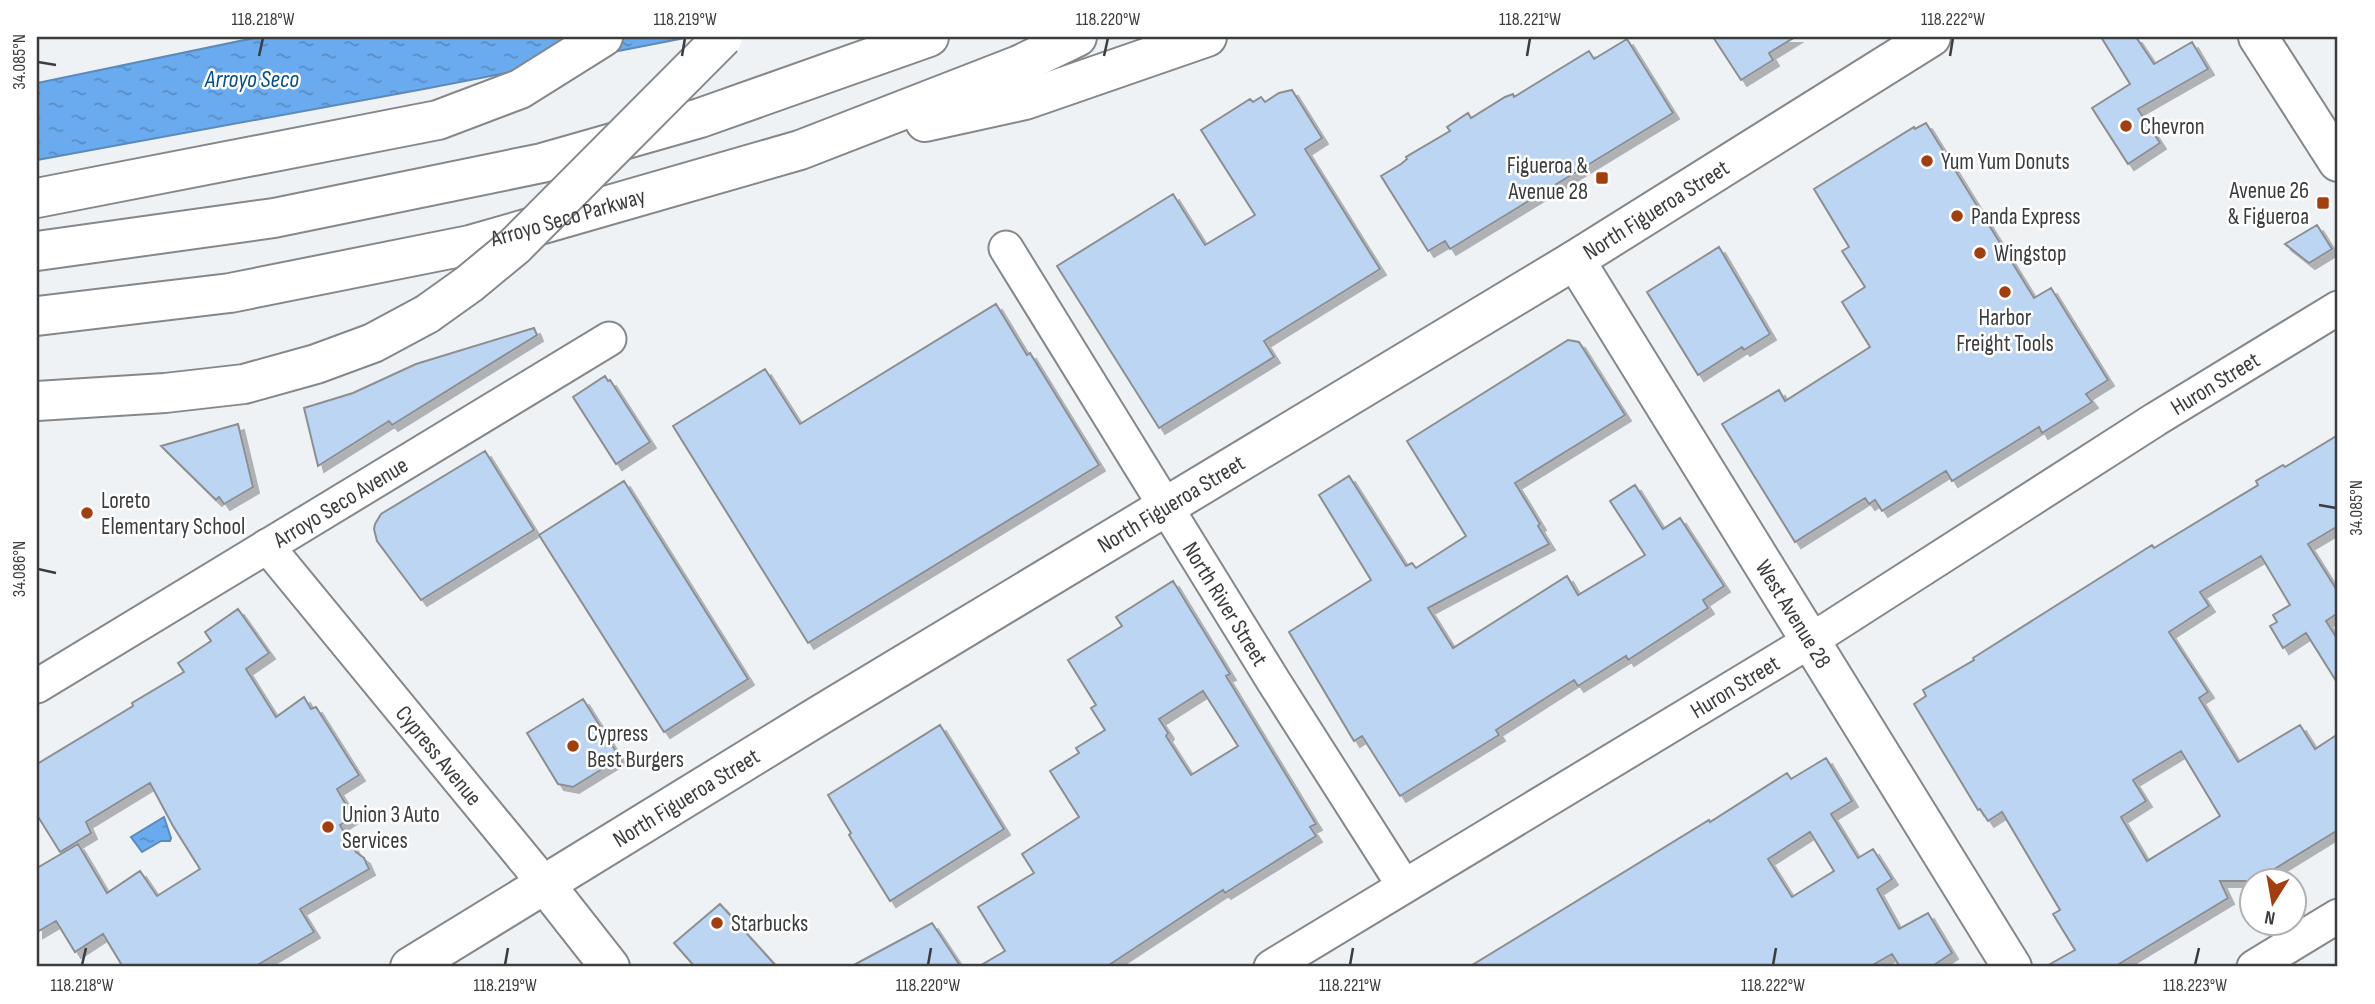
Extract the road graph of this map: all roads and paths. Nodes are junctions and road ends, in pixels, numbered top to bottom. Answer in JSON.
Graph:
{"nodes":[{"id":1,"x":603,"y":37,"type":"edge"},
{"id":2,"x":723,"y":37,"type":"edge"},
{"id":3,"x":929,"y":37,"type":"edge"},
{"id":4,"x":1076,"y":37,"type":"edge"},
{"id":5,"x":1207,"y":37,"type":"edge"},
{"id":6,"x":1931,"y":37,"type":"edge"},
{"id":7,"x":2258,"y":37,"type":"edge"},
{"id":8,"x":800,"y":150,"type":"junction"},
{"id":9,"x":2338,"y":162,"type":"edge"},
{"id":10,"x":37,"y":198,"type":"edge"},
{"id":11,"x":1006,"y":247,"type":"dead end"},
{"id":12,"x":37,"y":251,"type":"edge"},
{"id":13,"x":1575,"y":260,"type":"junction"},
{"id":14,"x":2338,"y":308,"type":"edge"},
{"id":15,"x":37,"y":316,"type":"edge"},
{"id":16,"x":609,"y":340,"type":"dead end"},
{"id":17,"x":37,"y":401,"type":"edge"},
{"id":18,"x":1167,"y":506,"type":"junction"},
{"id":19,"x":267,"y":546,"type":"junction"},
{"id":20,"x":1810,"y":641,"type":"junction"},
{"id":21,"x":37,"y":686,"type":"edge"},
{"id":22,"x":544,"y":883,"type":"junction"},
{"id":23,"x":1404,"y":886,"type":"junction"},
{"id":24,"x":2338,"y":916,"type":"edge"},
{"id":25,"x":410,"y":967,"type":"edge"},
{"id":26,"x":610,"y":967,"type":"edge"},
{"id":27,"x":1271,"y":967,"type":"edge"},
{"id":28,"x":2012,"y":967,"type":"edge"},
{"id":29,"x":2255,"y":967,"type":"edge"}],
"edges":[{"from":1,"to":10,"type":"main road"},
{"from":2,"to":17,"type":"main road","bridge":true},
{"from":3,"to":12,"type":"main road"},
{"from":4,"to":8,"type":"main road","name":"Arroyo Seco Parkway"},
{"from":5,"to":8,"type":"main road"},
{"from":6,"to":13,"type":"main road","name":"North Figueroa Street"},
{"from":7,"to":9,"type":"main road"},
{"from":8,"to":15,"type":"main road","name":"Arroyo Seco Parkway"},
{"from":11,"to":18,"type":"street","name":"North River Street"},
{"from":13,"to":18,"type":"main road","name":"North Figueroa Street"},
{"from":13,"to":20,"type":"main road","name":"West Avenue 28"},
{"from":14,"to":20,"type":"street","name":"Huron Street"},
{"from":16,"to":19,"type":"street","name":"Arroyo Seco Avenue"},
{"from":18,"to":22,"type":"main road","name":"North Figueroa Street"},
{"from":18,"to":23,"type":"street","name":"North River Street"},
{"from":19,"to":21,"type":"street","name":"Arroyo Seco Avenue"},
{"from":19,"to":22,"type":"street","name":"Cypress Avenue"},
{"from":20,"to":23,"type":"street","name":"Huron Street"},
{"from":20,"to":28,"type":"main road","name":"West Avenue 28"},
{"from":22,"to":25,"type":"main road","name":"North Figueroa Street"},
{"from":22,"to":26,"type":"main road","name":"Cypress Avenue"},
{"from":23,"to":27,"type":"street","name":"Huron Street"},
{"from":24,"to":29,"type":"street"}]}
